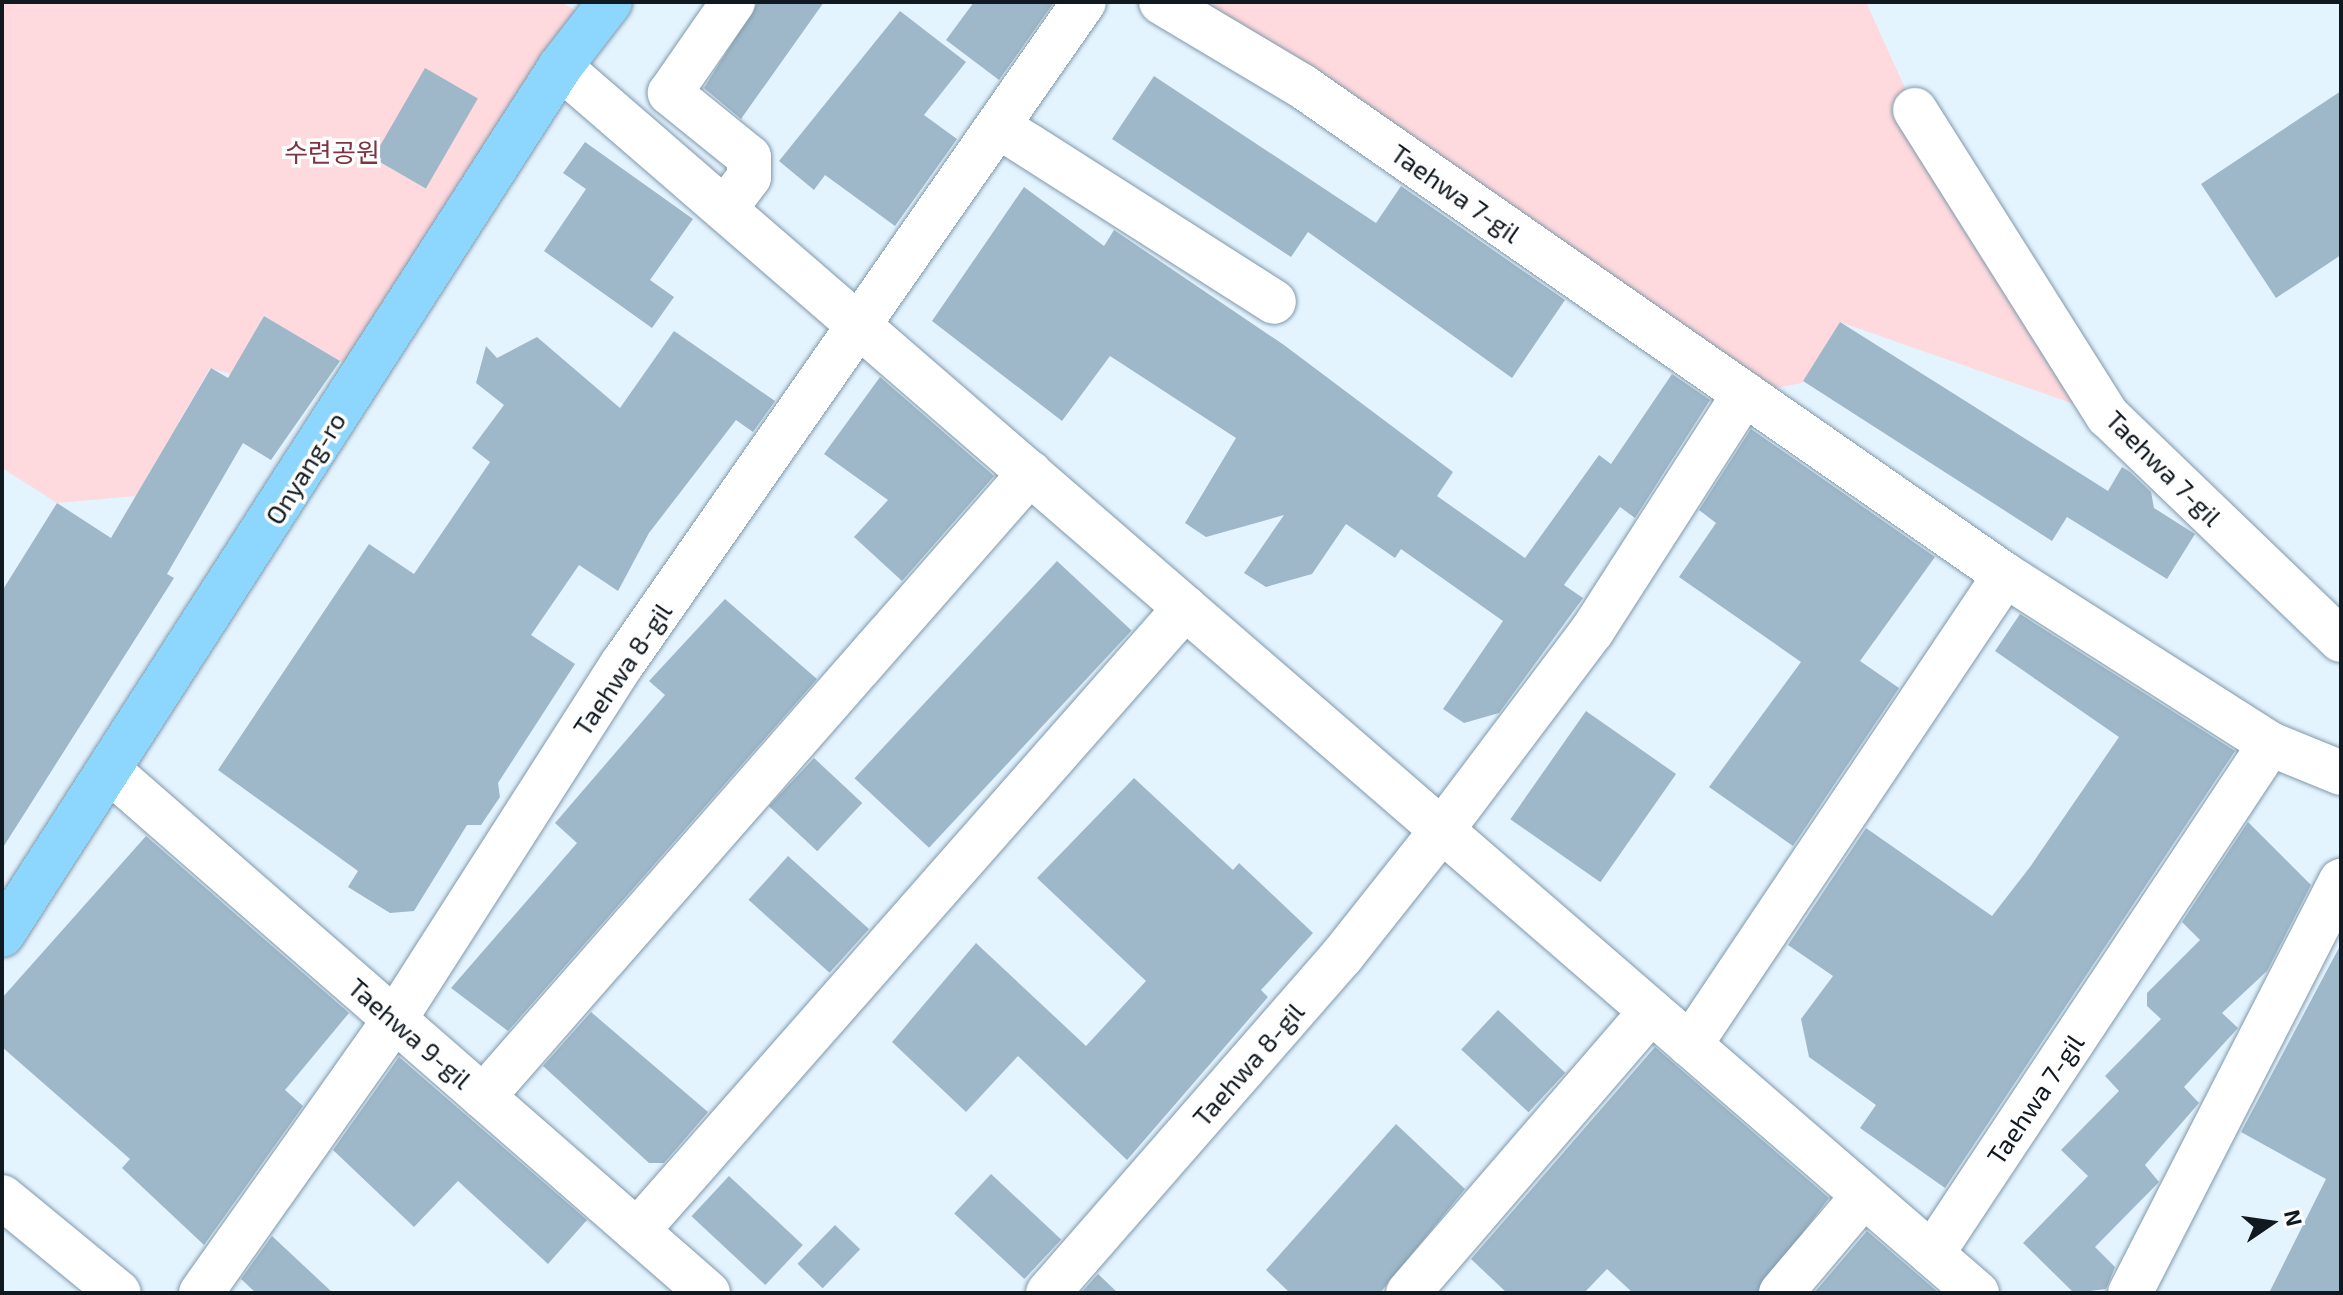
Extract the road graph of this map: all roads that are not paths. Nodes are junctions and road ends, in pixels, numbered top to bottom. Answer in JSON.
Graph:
{"nodes":[{"id":1,"x":610,"y":2,"type":"edge"},
{"id":2,"x":733,"y":2,"type":"edge"},
{"id":3,"x":1084,"y":2,"type":"edge"},
{"id":4,"x":1161,"y":2,"type":"edge"},
{"id":5,"x":560,"y":67,"type":"junction"},
{"id":6,"x":1915,"y":110,"type":"dead end"},
{"id":7,"x":998,"y":126,"type":"junction"},
{"id":8,"x":725,"y":209,"type":"junction"},
{"id":9,"x":1274,"y":302,"type":"dead end"},
{"id":10,"x":859,"y":326,"type":"junction"},
{"id":11,"x":1744,"y":394,"type":"junction"},
{"id":12,"x":1030,"y":473,"type":"junction"},
{"id":13,"x":2005,"y":575,"type":"junction"},
{"id":14,"x":1185,"y":608,"type":"junction"},
{"id":15,"x":2341,"y":640,"type":"edge"},
{"id":16,"x":2270,"y":744,"type":"junction"},
{"id":17,"x":112,"y":773,"type":"junction"},
{"id":18,"x":2341,"y":773,"type":"edge"},
{"id":19,"x":1442,"y":830,"type":"junction"},
{"id":20,"x":2341,"y":881,"type":"edge"},
{"id":21,"x":2,"y":935,"type":"edge"},
{"id":22,"x":1651,"y":1011,"type":"junction"},
{"id":23,"x":395,"y":1019,"type":"junction"},
{"id":24,"x":1690,"y":1045,"type":"junction"},
{"id":25,"x":483,"y":1097,"type":"junction"},
{"id":26,"x":1864,"y":1195,"type":"junction"},
{"id":27,"x":2,"y":1197,"type":"edge"},
{"id":28,"x":637,"y":1231,"type":"junction"},
{"id":29,"x":1932,"y":1254,"type":"junction"},
{"id":30,"x":119,"y":1293,"type":"edge"},
{"id":31,"x":201,"y":1293,"type":"edge"},
{"id":32,"x":708,"y":1293,"type":"edge"},
{"id":33,"x":1048,"y":1293,"type":"edge"},
{"id":34,"x":1408,"y":1293,"type":"edge"},
{"id":35,"x":1781,"y":1293,"type":"edge"},
{"id":36,"x":1977,"y":1293,"type":"edge"},
{"id":37,"x":2130,"y":1293,"type":"edge"}],
"edges":[{"from":1,"to":5,"type":"main road","name":"Onyang-ro"},
{"from":2,"to":8,"type":"street"},
{"from":3,"to":7,"type":"street","name":"Taehwa 8-gil"},
{"from":4,"to":11,"type":"street","name":"Taehwa 7-gil"},
{"from":5,"to":8,"type":"street"},
{"from":5,"to":17,"type":"main road","name":"Onyang-ro"},
{"from":6,"to":15,"type":"street","name":"Taehwa 7-gil"},
{"from":7,"to":9,"type":"street"},
{"from":7,"to":10,"type":"street","name":"Taehwa 8-gil"},
{"from":8,"to":10,"type":"street"},
{"from":10,"to":12,"type":"street"},
{"from":10,"to":23,"type":"street","name":"Taehwa 8-gil"},
{"from":11,"to":13,"type":"street","name":"Taehwa 7-gil"},
{"from":11,"to":19,"type":"street"},
{"from":12,"to":14,"type":"street"},
{"from":12,"to":25,"type":"street"},
{"from":13,"to":16,"type":"street","name":"Taehwa 7-gil"},
{"from":13,"to":24,"type":"street"},
{"from":14,"to":19,"type":"street"},
{"from":14,"to":28,"type":"street"},
{"from":16,"to":18,"type":"street","name":"Taehwa 7-gil"},
{"from":16,"to":29,"type":"street","name":"Taehwa 7-gil"},
{"from":17,"to":21,"type":"main road","name":"Onyang-ro"},
{"from":17,"to":23,"type":"street","name":"Taehwa 9-gil"},
{"from":19,"to":22,"type":"street"},
{"from":19,"to":33,"type":"street","name":"Taehwa 8-gil"},
{"from":20,"to":37,"type":"street"},
{"from":22,"to":24,"type":"street"},
{"from":22,"to":34,"type":"street"},
{"from":23,"to":25,"type":"street","name":"Taehwa 9-gil"},
{"from":23,"to":31,"type":"street","name":"Taehwa 8-gil"},
{"from":24,"to":26,"type":"street"},
{"from":25,"to":28,"type":"street","name":"Taehwa 9-gil"},
{"from":26,"to":29,"type":"street"},
{"from":26,"to":35,"type":"street"},
{"from":27,"to":30,"type":"street"},
{"from":28,"to":32,"type":"street","name":"Taehwa 9-gil"},
{"from":29,"to":36,"type":"street"}]}
